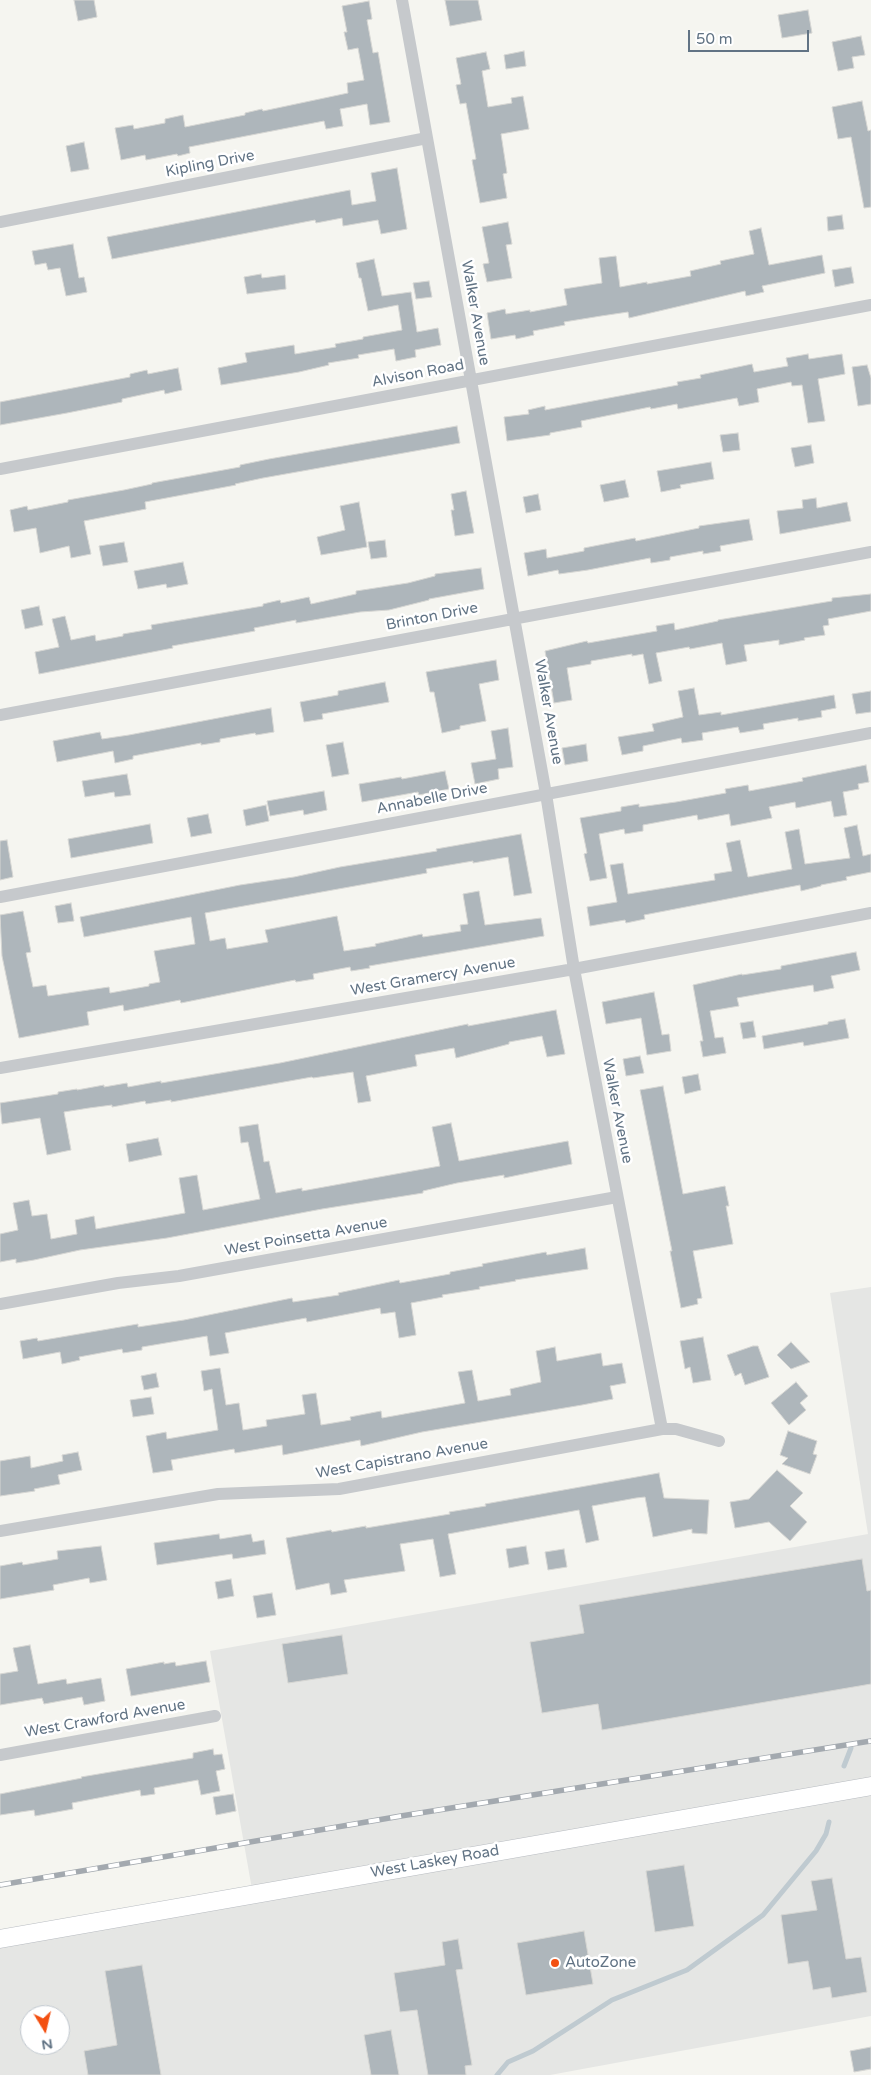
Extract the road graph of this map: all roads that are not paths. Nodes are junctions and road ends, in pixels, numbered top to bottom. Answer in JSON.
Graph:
{"nodes":[{"id":1,"x":402,"y":0,"type":"edge"},
{"id":2,"x":427,"y":138,"type":"junction"},
{"id":3,"x":0,"y":222,"type":"edge"},
{"id":4,"x":871,"y":304,"type":"edge"},
{"id":5,"x":471,"y":380,"type":"junction"},
{"id":6,"x":0,"y":469,"type":"edge"},
{"id":7,"x":871,"y":552,"type":"edge"},
{"id":8,"x":514,"y":618,"type":"junction"},
{"id":9,"x":0,"y":715,"type":"edge"},
{"id":10,"x":871,"y":733,"type":"edge"},
{"id":11,"x":546,"y":794,"type":"junction"},
{"id":12,"x":0,"y":897,"type":"edge"},
{"id":13,"x":871,"y":913,"type":"edge"},
{"id":14,"x":574,"y":969,"type":"junction"},
{"id":15,"x":0,"y":1068,"type":"edge"},
{"id":16,"x":617,"y":1197,"type":"junction"},
{"id":17,"x":0,"y":1304,"type":"edge"},
{"id":18,"x":662,"y":1429,"type":"junction"},
{"id":19,"x":719,"y":1441,"type":"dead end"},
{"id":20,"x":0,"y":1531,"type":"edge"},
{"id":21,"x":215,"y":1716,"type":"dead end"},
{"id":22,"x":0,"y":1754,"type":"edge"},
{"id":23,"x":871,"y":1786,"type":"edge"},
{"id":24,"x":0,"y":1939,"type":"edge"}],
"edges":[{"from":1,"to":2,"type":"street","name":"Walker Avenue"},
{"from":2,"to":3,"type":"street","name":"Kipling Drive"},
{"from":2,"to":5,"type":"street","name":"Walker Avenue"},
{"from":4,"to":5,"type":"street","name":"Alvison Road"},
{"from":5,"to":6,"type":"street","name":"Alvison Road"},
{"from":5,"to":8,"type":"street","name":"Walker Avenue"},
{"from":7,"to":8,"type":"street","name":"Brinton Drive"},
{"from":8,"to":9,"type":"street","name":"Brinton Drive"},
{"from":8,"to":11,"type":"street","name":"Walker Avenue"},
{"from":10,"to":11,"type":"street","name":"Annabelle Drive"},
{"from":11,"to":12,"type":"street","name":"Annabelle Drive"},
{"from":11,"to":14,"type":"street","name":"Walker Avenue"},
{"from":13,"to":14,"type":"street","name":"West Gramercy Avenue"},
{"from":14,"to":15,"type":"street","name":"West Gramercy Avenue"},
{"from":14,"to":16,"type":"street","name":"Walker Avenue"},
{"from":16,"to":17,"type":"street","name":"West Poinsetta Avenue"},
{"from":16,"to":18,"type":"street","name":"Walker Avenue"},
{"from":18,"to":19,"type":"street","name":"West Capistrano Avenue"},
{"from":18,"to":20,"type":"street","name":"West Capistrano Avenue"},
{"from":21,"to":22,"type":"street","name":"West Crawford Avenue"},
{"from":23,"to":24,"type":"main road","name":"West Laskey Road"}]}
